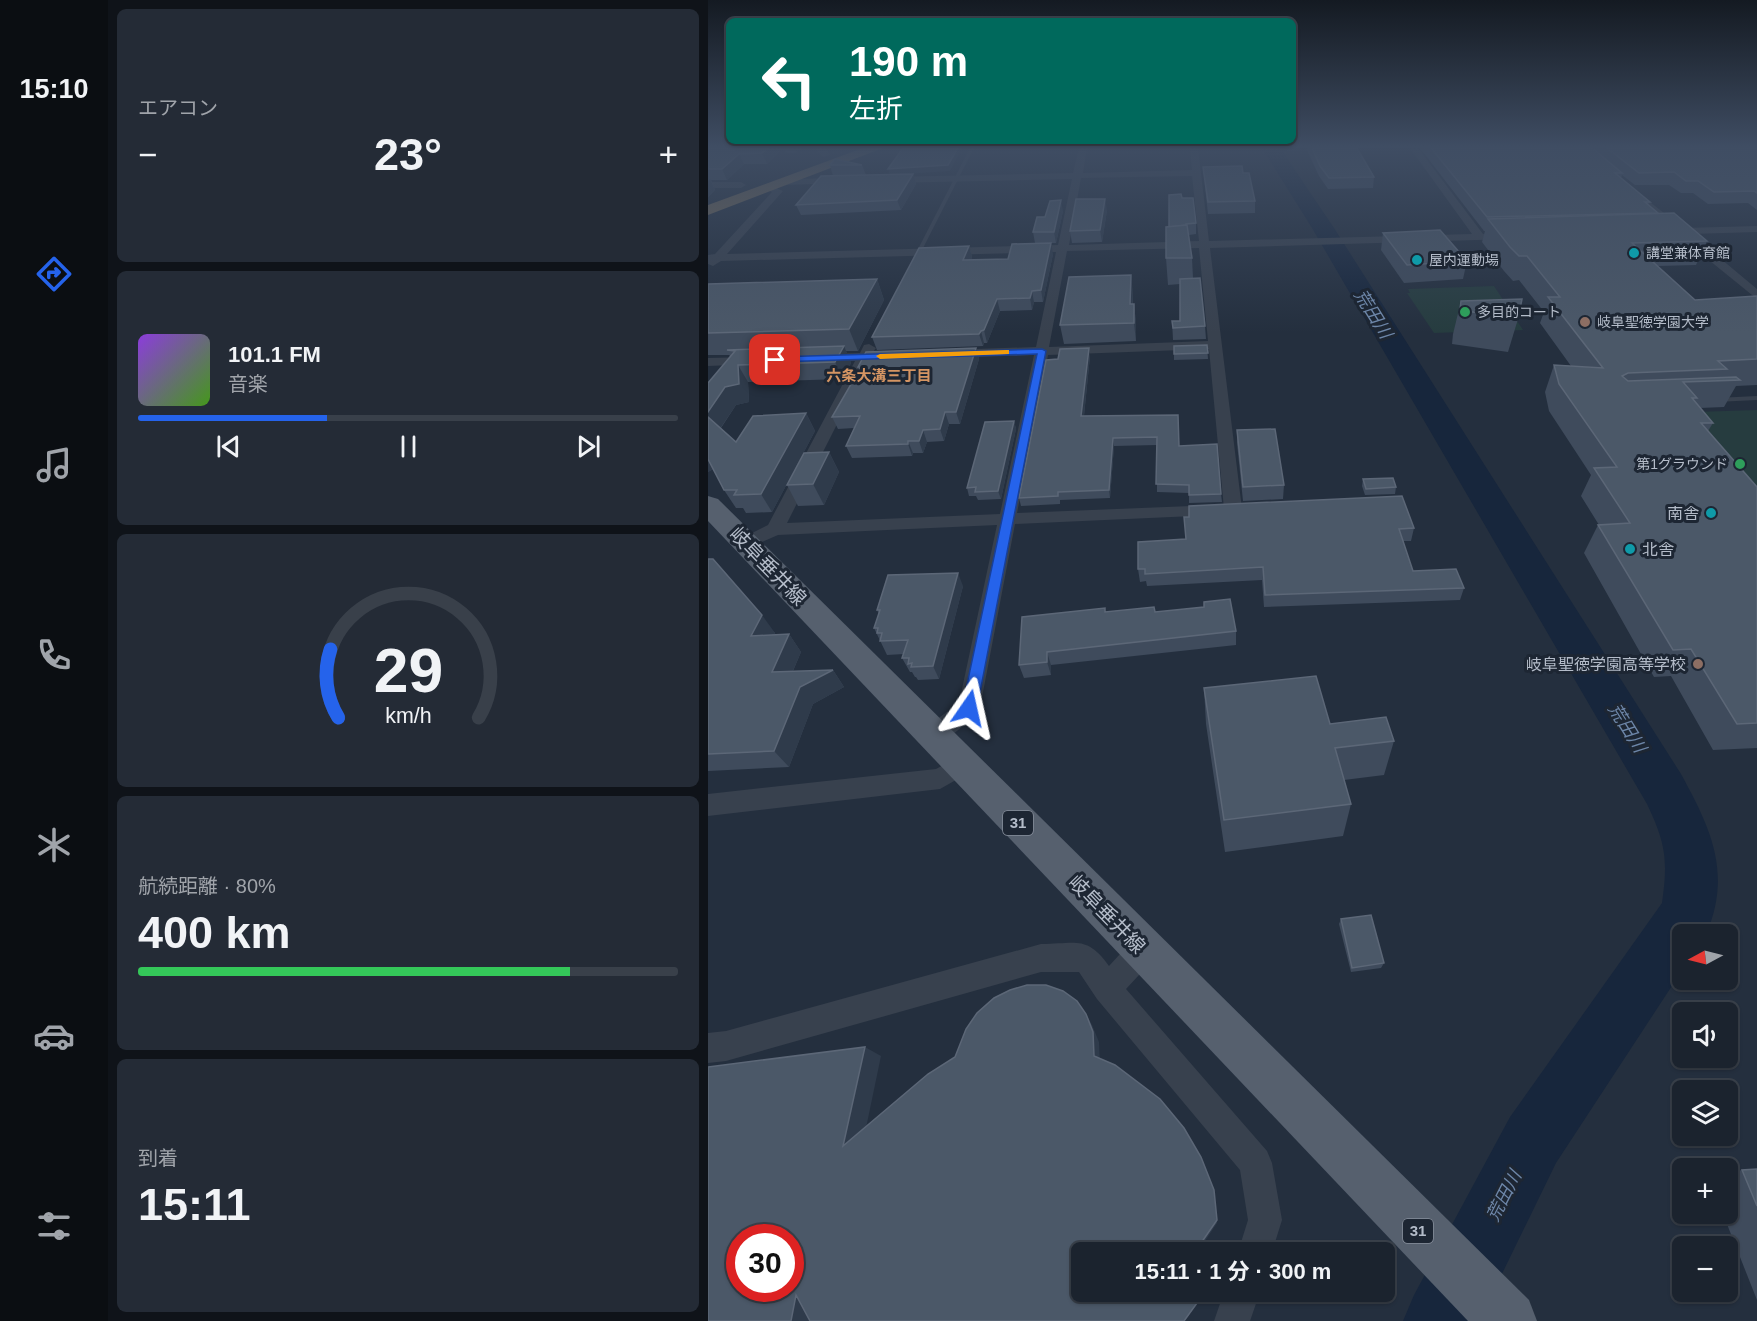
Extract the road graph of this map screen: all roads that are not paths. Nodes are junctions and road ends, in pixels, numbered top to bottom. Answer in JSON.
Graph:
{"nodes":[{"id":1,"x":760,"y":210,"type":"edge"},
{"id":2,"x":940,"y":210,"type":"edge"},
{"id":3,"x":1071,"y":210,"type":"edge"},
{"id":4,"x":1201,"y":210,"type":"edge"},
{"id":5,"x":1459,"y":210,"type":"edge"},
{"id":6,"x":1654,"y":210,"type":"edge"},
{"id":7,"x":1757,"y":230,"type":"edge"},
{"id":8,"x":1658,"y":232,"type":"edge"},
{"id":9,"x":1681,"y":232,"type":"junction"},
{"id":10,"x":1527,"y":236,"type":"edge"},
{"id":11,"x":1480,"y":237,"type":"junction"},
{"id":12,"x":1204,"y":244,"type":"junction"},
{"id":13,"x":1063,"y":247,"type":"junction"},
{"id":14,"x":713,"y":257,"type":"edge"},
{"id":15,"x":916,"y":257,"type":"junction"},
{"id":16,"x":708,"y":267,"type":"edge"},
{"id":17,"x":1757,"y":295,"type":"edge"},
{"id":18,"x":875,"y":336,"type":"edge"},
{"id":19,"x":1216,"y":345,"type":"junction"},
{"id":20,"x":1042,"y":351,"type":"junction"},
{"id":21,"x":935,"y":355,"type":"edge"},
{"id":22,"x":900,"y":356,"type":"edge"},
{"id":23,"x":864,"y":357,"type":"junction"},
{"id":24,"x":808,"y":359,"type":"edge"},
{"id":25,"x":764,"y":360,"type":"edge"},
{"id":26,"x":708,"y":362,"type":"edge"},
{"id":27,"x":1757,"y":398,"type":"edge"},
{"id":28,"x":1710,"y":400,"type":"edge"},
{"id":29,"x":708,"y":505,"type":"edge"},
{"id":30,"x":1256,"y":508,"type":"edge"},
{"id":31,"x":1233,"y":509,"type":"junction"},
{"id":32,"x":1008,"y":519,"type":"junction"},
{"id":33,"x":761,"y":536,"type":"junction"},
{"id":34,"x":933,"y":735,"type":"junction"},
{"id":35,"x":962,"y":765,"type":"junction"},
{"id":36,"x":708,"y":805,"type":"edge"},
{"id":37,"x":1142,"y":951,"type":"junction"},
{"id":38,"x":1107,"y":989,"type":"junction"},
{"id":39,"x":708,"y":1048,"type":"edge"},
{"id":40,"x":1258,"y":1242,"type":"edge"},
{"id":41,"x":1239,"y":1302,"type":"edge"},
{"id":42,"x":1232,"y":1321,"type":"edge"},
{"id":43,"x":1508,"y":1321,"type":"edge"}],
"edges":[{"from":1,"to":14,"type":"street"},
{"from":2,"to":15,"type":"lane"},
{"from":3,"to":13,"type":"street"},
{"from":4,"to":12,"type":"street"},
{"from":5,"to":11,"type":"street"},
{"from":6,"to":9,"type":"street"},
{"from":7,"to":9,"type":"street"},
{"from":8,"to":9,"type":"street"},
{"from":9,"to":17,"type":"street"},
{"from":10,"to":11,"type":"street"},
{"from":11,"to":12,"type":"street"},
{"from":12,"to":13,"type":"street"},
{"from":12,"to":19,"type":"street"},
{"from":13,"to":15,"type":"street"},
{"from":13,"to":20,"type":"street"},
{"from":14,"to":15,"type":"street"},
{"from":14,"to":16,"type":"street"},
{"from":18,"to":23,"type":"street"},
{"from":19,"to":20,"type":"street"},
{"from":19,"to":31,"type":"street"},
{"from":20,"to":21,"type":"street"},
{"from":20,"to":32,"type":"street"},
{"from":22,"to":23,"type":"street"},
{"from":23,"to":24,"type":"street"},
{"from":23,"to":33,"type":"street"},
{"from":25,"to":26,"type":"street"},
{"from":27,"to":28,"type":"lane"},
{"from":29,"to":33,"type":"main road","name":"岐阜垂井線","number":"31"},
{"from":30,"to":31,"type":"street"},
{"from":31,"to":32,"type":"street"},
{"from":32,"to":33,"type":"street"},
{"from":32,"to":34,"type":"street"},
{"from":33,"to":34,"type":"main road","name":"岐阜垂井線","number":"31"},
{"from":34,"to":35,"type":"main road","name":"岐阜垂井線","number":"31"},
{"from":35,"to":36,"type":"street"},
{"from":35,"to":37,"type":"main road","name":"岐阜垂井線","number":"31"},
{"from":37,"to":38,"type":"street"},
{"from":37,"to":43,"type":"main road","name":"岐阜垂井線","number":"31"},
{"from":38,"to":39,"type":"street"},
{"from":38,"to":40,"type":"street"},
{"from":41,"to":42,"type":"street"}]}
